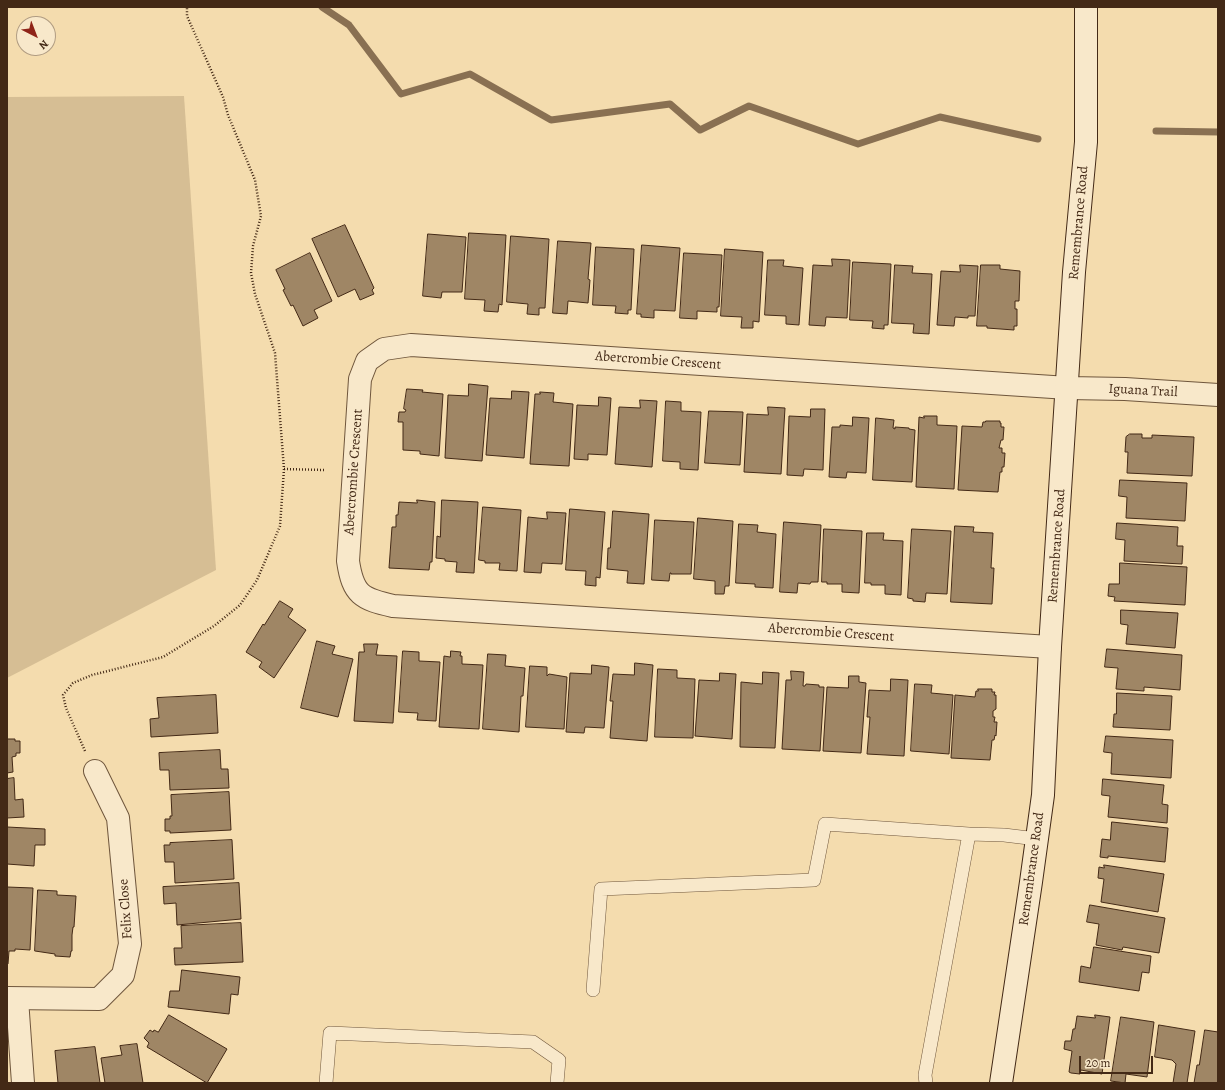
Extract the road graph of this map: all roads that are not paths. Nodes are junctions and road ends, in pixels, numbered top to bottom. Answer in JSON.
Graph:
{"nodes":[{"id":1,"x":1086,"y":7,"type":"edge"},
{"id":2,"x":1068,"y":388,"type":"junction"},
{"id":3,"x":1218,"y":395,"type":"edge"},
{"id":4,"x":1050,"y":647,"type":"junction"},
{"id":5,"x":95,"y":771,"type":"road end"},
{"id":6,"x":969,"y":834,"type":"junction"},
{"id":7,"x":1037,"y":839,"type":"junction"},
{"id":8,"x":593,"y":990,"type":"dead end"},
{"id":9,"x":12,"y":999,"type":"edge"},
{"id":10,"x":23,"y":1083,"type":"edge"},
{"id":11,"x":326,"y":1083,"type":"edge"},
{"id":12,"x":557,"y":1083,"type":"edge"},
{"id":13,"x":926,"y":1083,"type":"edge"},
{"id":14,"x":1001,"y":1083,"type":"edge"}],
"edges":[{"from":1,"to":2,"type":"street","name":"Remembrance Road"},
{"from":2,"to":3,"type":"street","name":"Iguana Trail"},
{"from":2,"to":4,"type":"street","name":"Remembrance Road"},
{"from":2,"to":4,"type":"street","name":"Abercrombie Crescent"},
{"from":4,"to":7,"type":"street","name":"Remembrance Road"},
{"from":5,"to":9,"type":"street","name":"Felix Close"},
{"from":6,"to":7,"type":"lane"},
{"from":6,"to":8,"type":"lane"},
{"from":6,"to":13,"type":"lane"},
{"from":7,"to":14,"type":"street","name":"Remembrance Road"},
{"from":9,"to":10,"type":"street"},
{"from":11,"to":12,"type":"lane"}]}
